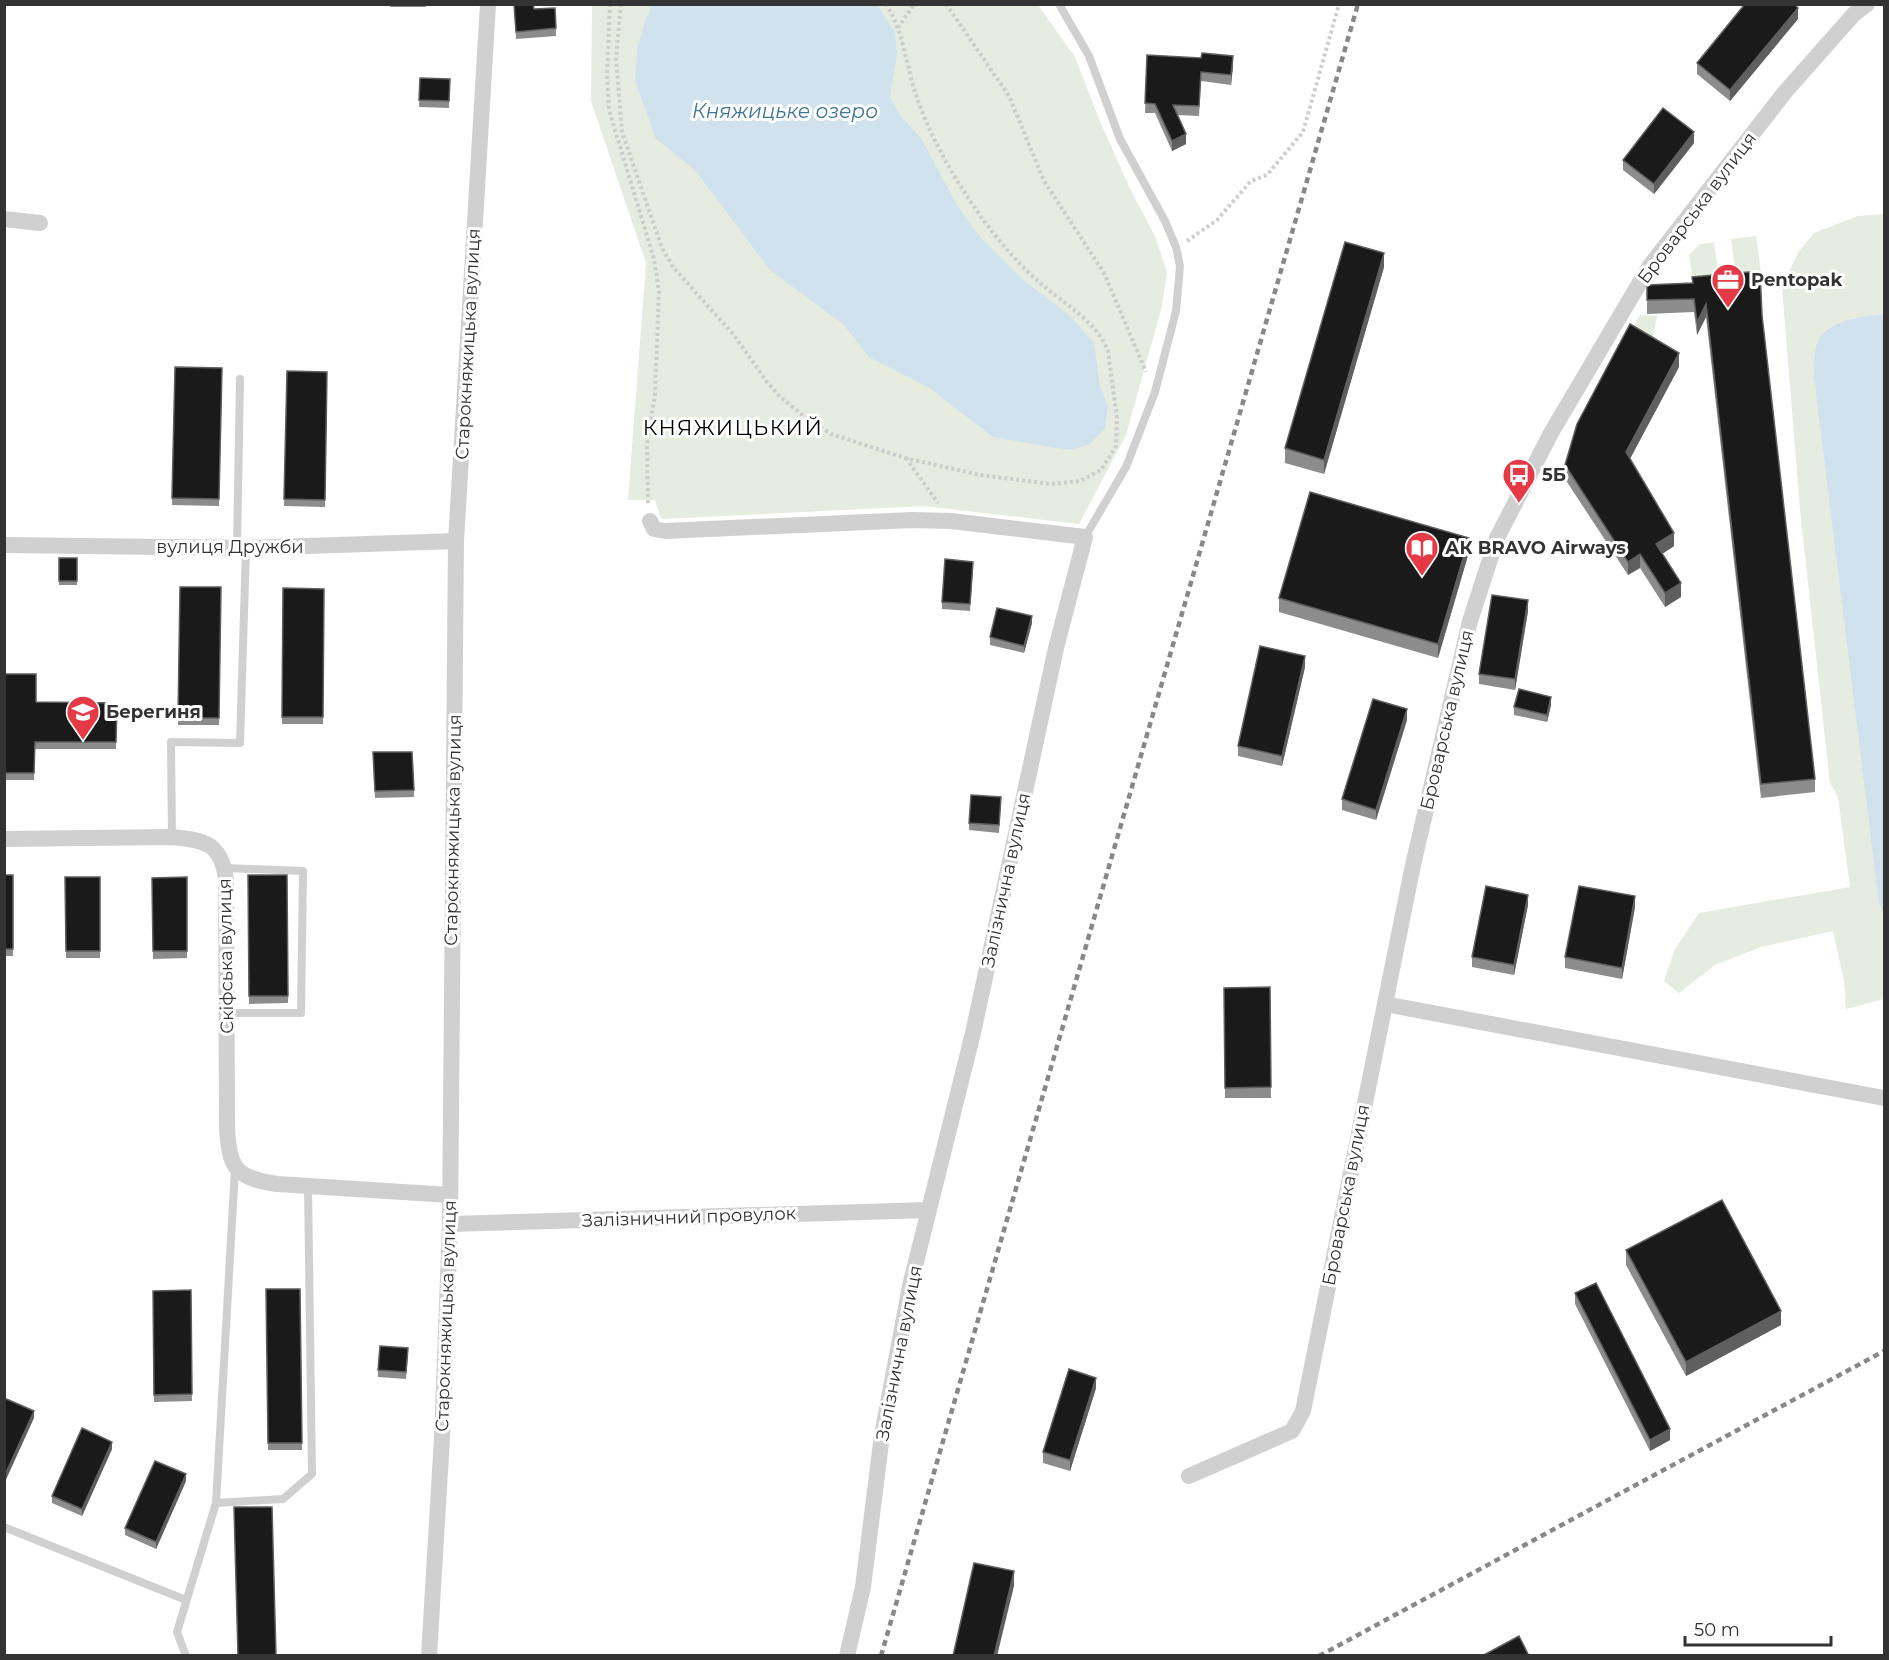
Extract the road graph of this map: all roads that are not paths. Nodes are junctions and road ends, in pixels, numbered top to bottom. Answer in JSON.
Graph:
{"nodes":[{"id":1,"x":488,"y":4,"type":"edge"},
{"id":2,"x":1059,"y":4,"type":"edge"},
{"id":3,"x":1867,"y":4,"type":"edge"},
{"id":4,"x":4,"y":219,"type":"edge"},
{"id":5,"x":40,"y":222,"type":"dead end"},
{"id":6,"x":240,"y":378,"type":"dead end"},
{"id":7,"x":650,"y":521,"type":"road end"},
{"id":8,"x":1084,"y":537,"type":"junction"},
{"id":9,"x":456,"y":542,"type":"junction"},
{"id":10,"x":4,"y":545,"type":"edge"},
{"id":11,"x":241,"y":548,"type":"junction"},
{"id":12,"x":172,"y":837,"type":"junction"},
{"id":13,"x":4,"y":839,"type":"edge"},
{"id":14,"x":225,"y":868,"type":"junction"},
{"id":15,"x":1385,"y":1004,"type":"junction"},
{"id":16,"x":227,"y":1013,"type":"junction"},
{"id":17,"x":1884,"y":1098,"type":"edge"},
{"id":18,"x":235,"y":1169,"type":"junction"},
{"id":19,"x":308,"y":1186,"type":"junction"},
{"id":20,"x":450,"y":1195,"type":"junction"},
{"id":21,"x":929,"y":1210,"type":"junction"},
{"id":22,"x":450,"y":1224,"type":"junction"},
{"id":23,"x":1189,"y":1476,"type":"dead end"},
{"id":24,"x":216,"y":1503,"type":"junction"},
{"id":25,"x":4,"y":1527,"type":"edge"},
{"id":26,"x":186,"y":1600,"type":"junction"},
{"id":27,"x":186,"y":1656,"type":"edge"},
{"id":28,"x":429,"y":1656,"type":"edge"},
{"id":29,"x":847,"y":1656,"type":"edge"}],
"edges":[{"from":1,"to":9,"type":"street","name":"Старокняжицька вулиця"},
{"from":2,"to":8,"type":"lane"},
{"from":3,"to":15,"type":"street","name":"Броварська вулиця"},
{"from":4,"to":5,"type":"street"},
{"from":6,"to":11,"type":"lane"},
{"from":7,"to":8,"type":"street"},
{"from":8,"to":21,"type":"street","name":"Залізнична вулиця"},
{"from":9,"to":11,"type":"street","name":"вулиця Дружби"},
{"from":9,"to":20,"type":"street","name":"Старокняжицька вулиця"},
{"from":10,"to":11,"type":"street","name":"вулиця Дружби"},
{"from":11,"to":12,"type":"lane"},
{"from":12,"to":13,"type":"street","name":"Скіфська вулиця"},
{"from":12,"to":14,"type":"street","name":"Скіфська вулиця"},
{"from":14,"to":16,"type":"street","name":"Скіфська вулиця"},
{"from":14,"to":16,"type":"lane"},
{"from":15,"to":17,"type":"street"},
{"from":15,"to":23,"type":"street","name":"Броварська вулиця"},
{"from":16,"to":18,"type":"street","name":"Скіфська вулиця"},
{"from":18,"to":19,"type":"street"},
{"from":18,"to":24,"type":"lane","name":"Скіфська вулиця"},
{"from":19,"to":20,"type":"street"},
{"from":19,"to":24,"type":"lane"},
{"from":20,"to":22,"type":"street","name":"Старокняжицька вулиця"},
{"from":21,"to":22,"type":"street","name":"Залізничний провулок"},
{"from":21,"to":29,"type":"street","name":"Залізнична вулиця"},
{"from":22,"to":28,"type":"street","name":"Старокняжицька вулиця"},
{"from":24,"to":26,"type":"lane","name":"Скіфська вулиця"},
{"from":25,"to":26,"type":"lane"},
{"from":26,"to":27,"type":"lane","name":"Скіфська вулиця"}]}
